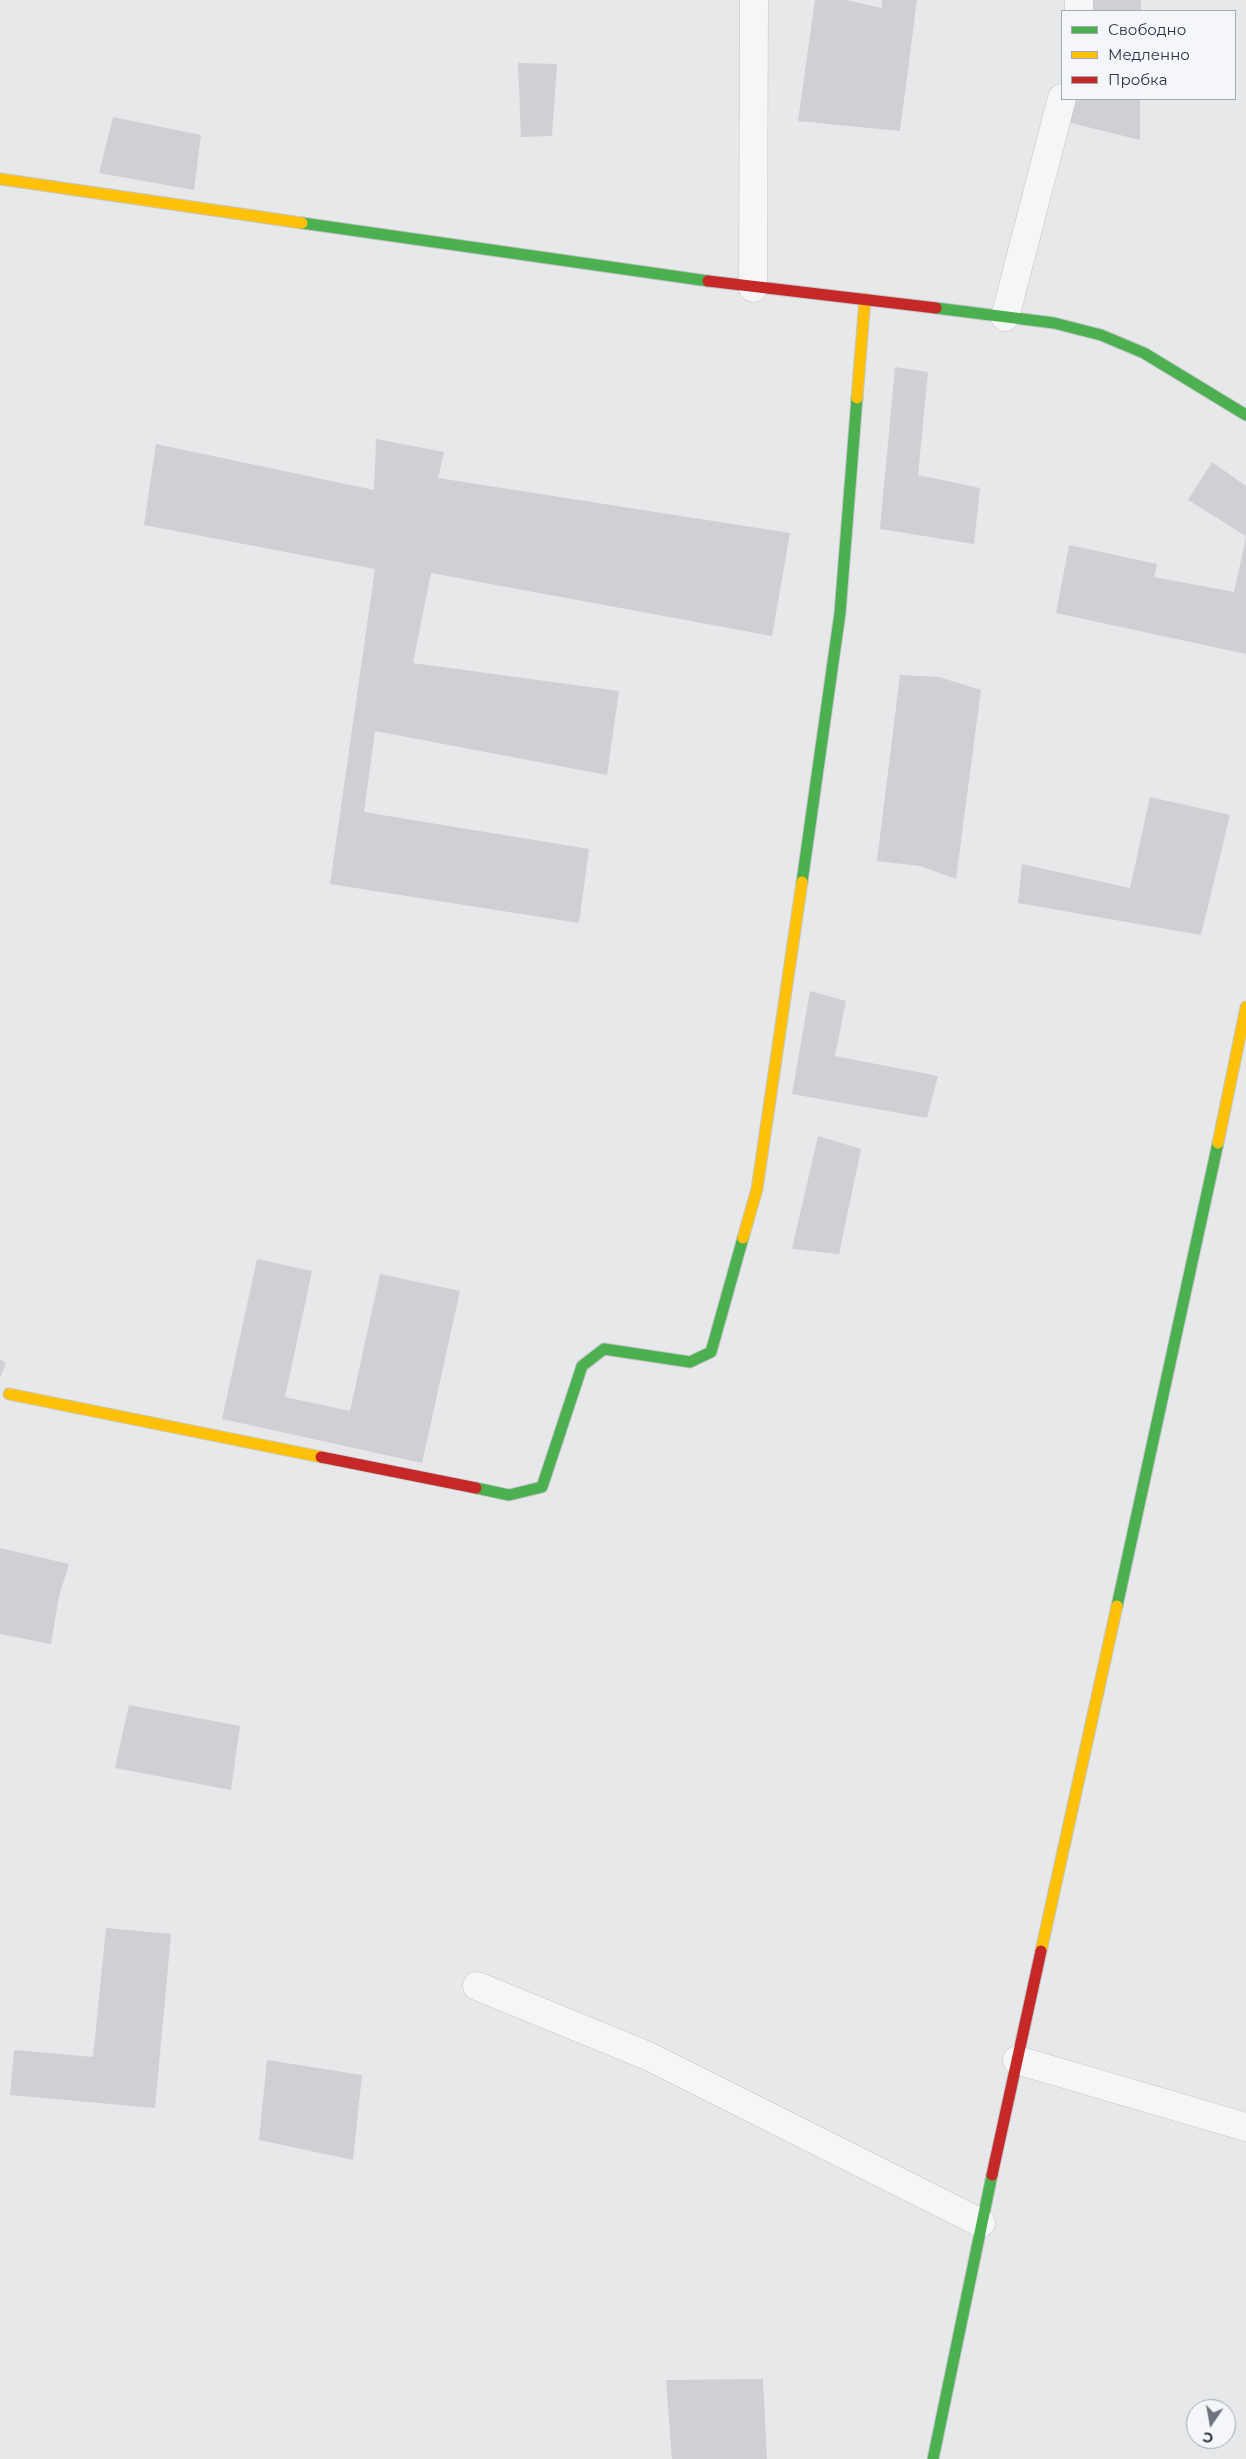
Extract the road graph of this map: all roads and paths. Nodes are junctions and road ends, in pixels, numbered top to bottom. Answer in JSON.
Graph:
{"nodes":[{"id":1,"x":754,"y":0,"type":"edge"},
{"id":2,"x":1061,"y":100,"type":"edge"},
{"id":3,"x":0,"y":179,"type":"edge"},
{"id":4,"x":753,"y":288,"type":"junction"},
{"id":5,"x":865,"y":299,"type":"junction"},
{"id":6,"x":1005,"y":317,"type":"junction"},
{"id":7,"x":1246,"y":415,"type":"edge"},
{"id":8,"x":1246,"y":1008,"type":"edge"},
{"id":9,"x":9,"y":1394,"type":"dead end"},
{"id":10,"x":477,"y":1986,"type":"dead end"},
{"id":11,"x":1017,"y":2060,"type":"junction"},
{"id":12,"x":1246,"y":2126,"type":"edge"},
{"id":13,"x":981,"y":2223,"type":"junction"},
{"id":14,"x":933,"y":2459,"type":"edge"}],
"edges":[{"from":1,"to":4,"type":"street"},
{"from":2,"to":6,"type":"street"},
{"from":3,"to":4,"type":"street"},
{"from":4,"to":5,"type":"street"},
{"from":5,"to":6,"type":"street"},
{"from":5,"to":9,"type":"street"},
{"from":6,"to":7,"type":"street"},
{"from":8,"to":11,"type":"street"},
{"from":10,"to":13,"type":"street"},
{"from":11,"to":12,"type":"street"},
{"from":11,"to":13,"type":"street"},
{"from":13,"to":14,"type":"street"}]}
